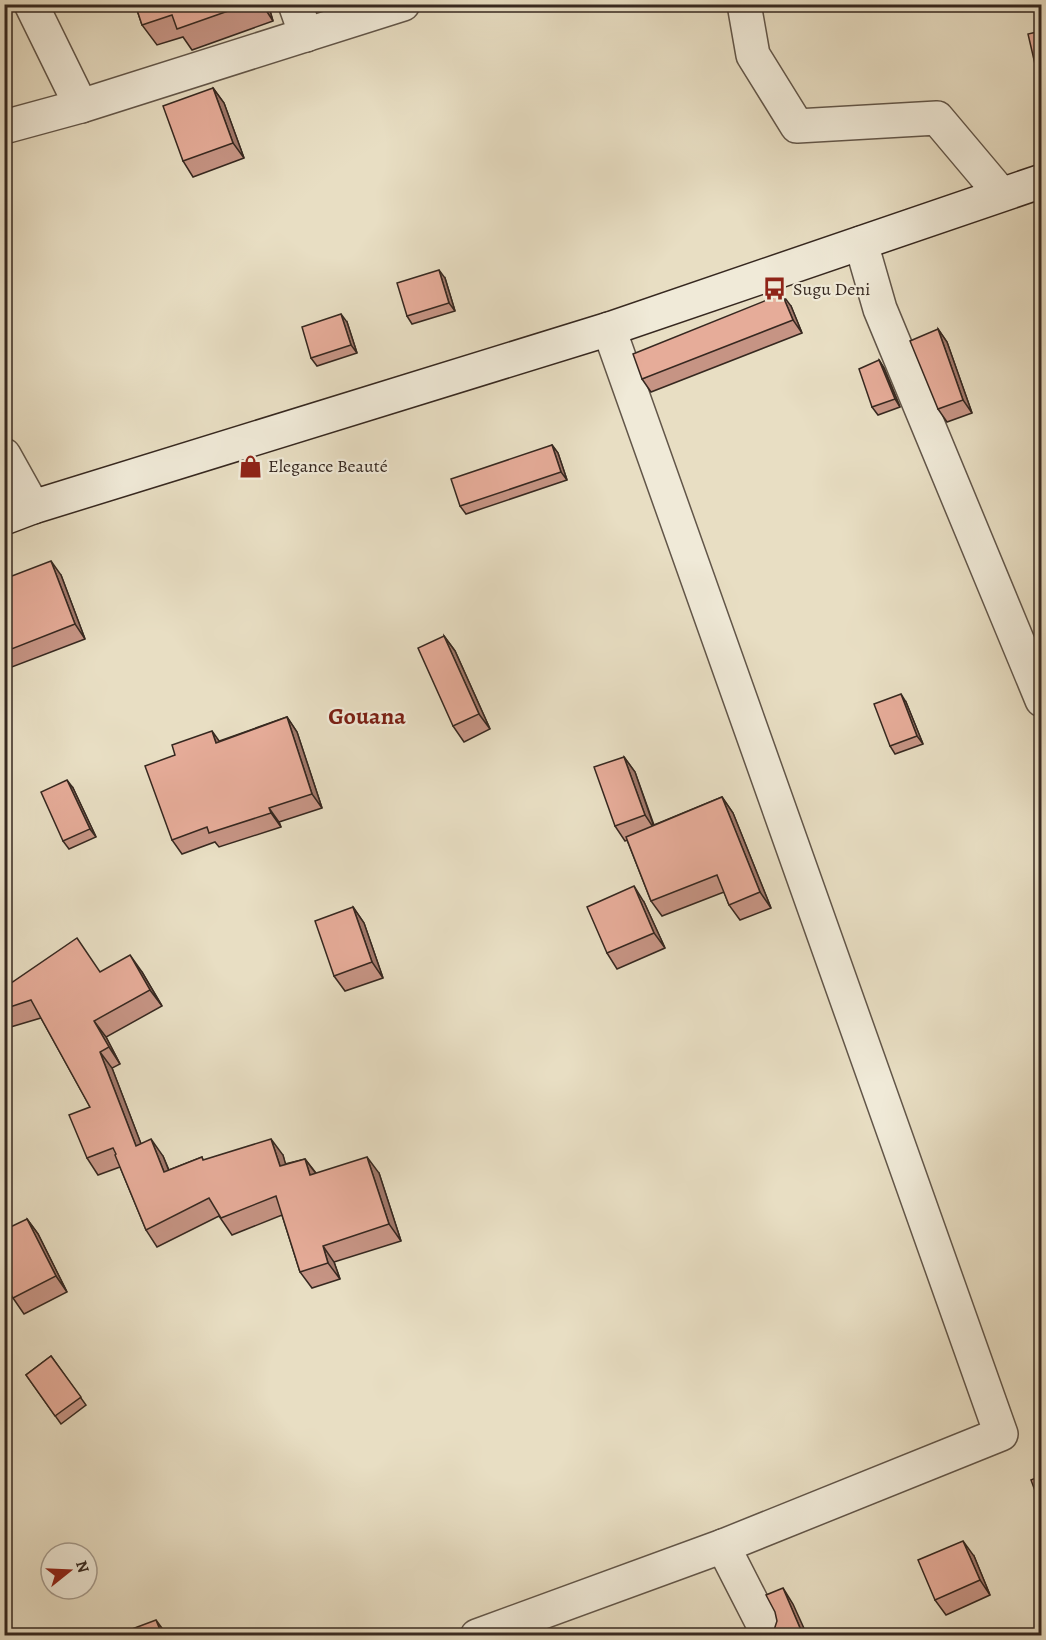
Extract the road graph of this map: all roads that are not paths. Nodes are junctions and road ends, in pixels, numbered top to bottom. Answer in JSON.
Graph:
{"nodes":[{"id":1,"x":31,"y":4,"type":"edge"},
{"id":2,"x":295,"y":4,"type":"edge"},
{"id":3,"x":403,"y":4,"type":"edge"},
{"id":4,"x":744,"y":4,"type":"edge"},
{"id":5,"x":306,"y":35,"type":"junction"},
{"id":6,"x":81,"y":106,"type":"junction"},
{"id":7,"x":4,"y":127,"type":"edge"},
{"id":8,"x":1041,"y":181,"type":"edge"},
{"id":9,"x":1000,"y":194,"type":"junction"},
{"id":10,"x":861,"y":243,"type":"junction"},
{"id":11,"x":609,"y":329,"type":"junction"},
{"id":12,"x":4,"y":455,"type":"edge"},
{"id":13,"x":19,"y":512,"type":"edge"},
{"id":14,"x":1041,"y":700,"type":"edge"},
{"id":15,"x":723,"y":1546,"type":"junction"},
{"id":16,"x":477,"y":1635,"type":"edge"},
{"id":17,"x":769,"y":1635,"type":"edge"}],
"edges":[{"from":1,"to":6,"type":"street"},
{"from":2,"to":5,"type":"street"},
{"from":3,"to":5,"type":"street"},
{"from":4,"to":9,"type":"street"},
{"from":5,"to":6,"type":"street"},
{"from":6,"to":7,"type":"street"},
{"from":8,"to":9,"type":"street"},
{"from":9,"to":10,"type":"street"},
{"from":10,"to":11,"type":"street"},
{"from":10,"to":14,"type":"street"},
{"from":11,"to":13,"type":"street"},
{"from":11,"to":15,"type":"street"},
{"from":12,"to":13,"type":"street"},
{"from":15,"to":16,"type":"street"},
{"from":15,"to":17,"type":"street"}]}
